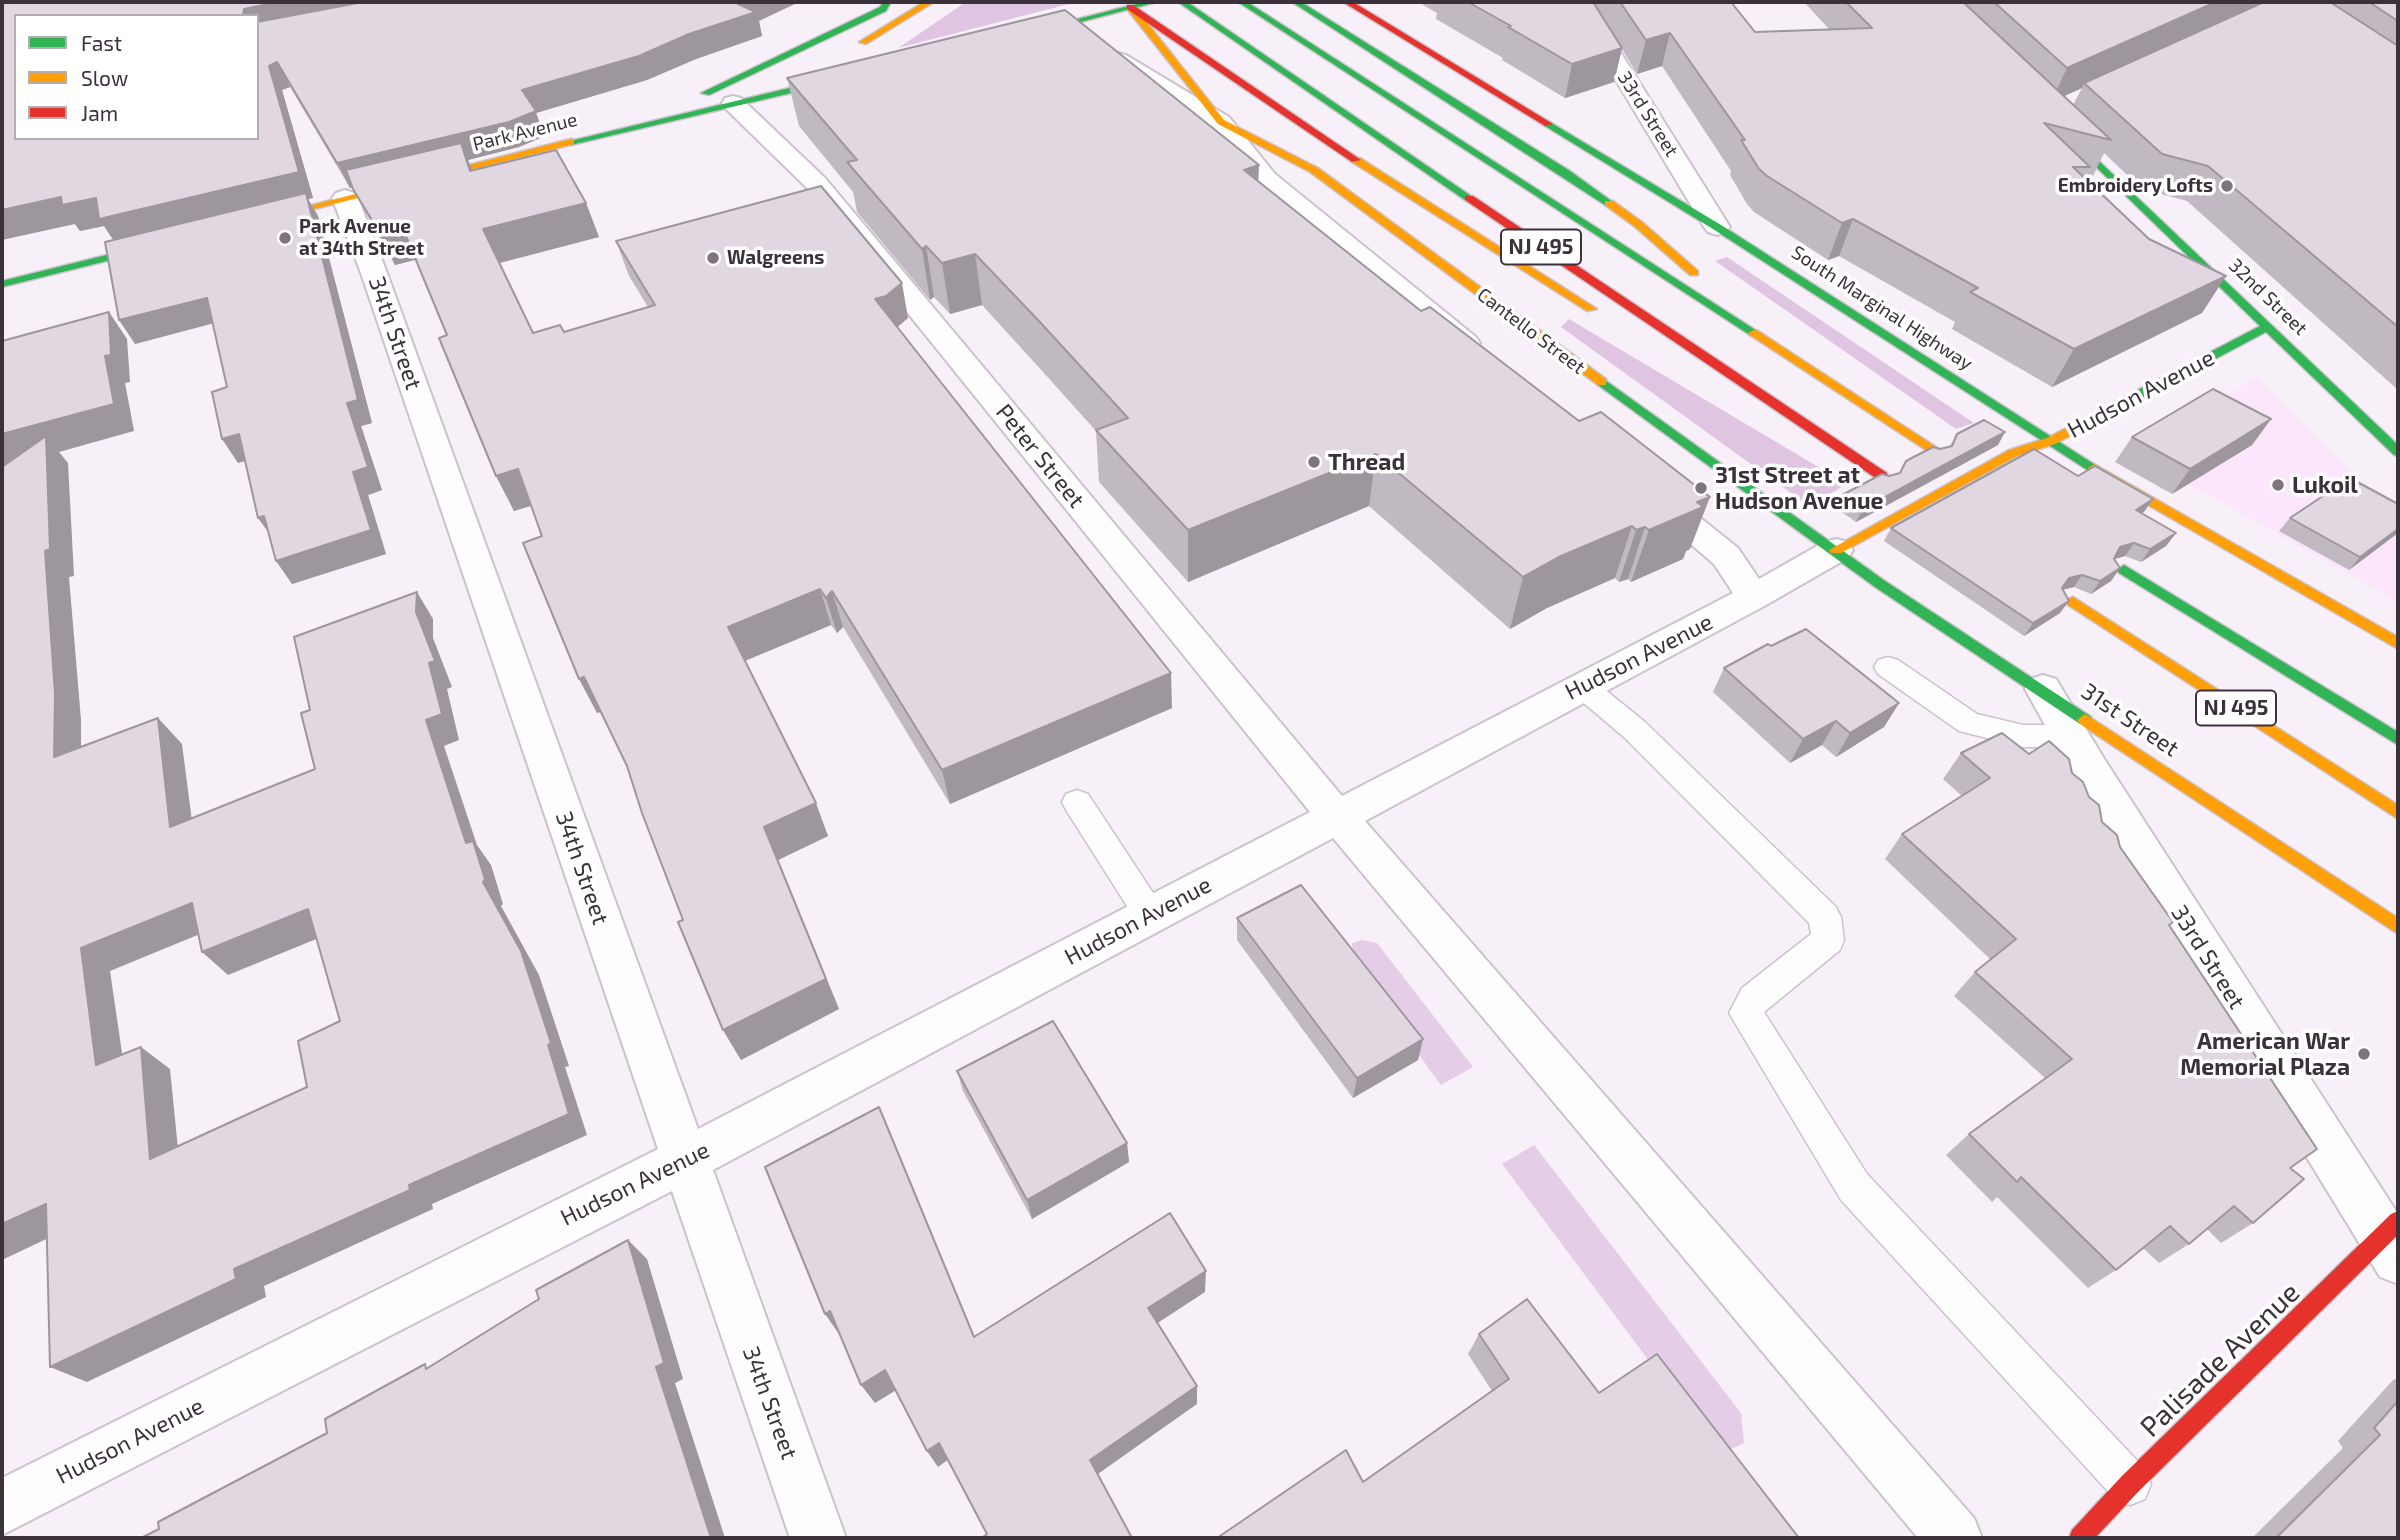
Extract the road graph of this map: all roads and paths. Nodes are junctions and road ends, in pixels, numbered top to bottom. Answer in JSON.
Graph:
{"nodes":[{"id":1,"x":930,"y":2,"type":"edge"},
{"id":2,"x":1153,"y":2,"type":"edge"},
{"id":3,"x":1182,"y":2,"type":"edge"},
{"id":4,"x":1296,"y":2,"type":"edge"},
{"id":5,"x":1347,"y":2,"type":"edge"},
{"id":6,"x":1579,"y":2,"type":"edge"},
{"id":7,"x":1243,"y":3,"type":"edge"},
{"id":8,"x":888,"y":4,"type":"edge"},
{"id":9,"x":1130,"y":7,"type":"junction"},
{"id":10,"x":1066,"y":23,"type":"junction"},
{"id":11,"x":1012,"y":37,"type":"edge"},
{"id":12,"x":850,"y":49,"type":"dead end"},
{"id":13,"x":825,"y":64,"type":"dead end"},
{"id":14,"x":852,"y":76,"type":"edge"},
{"id":15,"x":774,"y":94,"type":"junction"},
{"id":16,"x":733,"y":103,"type":"junction"},
{"id":17,"x":2058,"y":111,"type":"edge"},
{"id":18,"x":1221,"y":121,"type":"junction"},
{"id":19,"x":641,"y":125,"type":"junction"},
{"id":20,"x":345,"y":198,"type":"junction"},
{"id":21,"x":242,"y":224,"type":"edge"},
{"id":22,"x":1717,"y":227,"type":"junction"},
{"id":23,"x":177,"y":240,"type":"edge"},
{"id":24,"x":2,"y":284,"type":"edge"},
{"id":25,"x":1601,"y":314,"type":"dead end"},
{"id":26,"x":2268,"y":326,"type":"junction"},
{"id":27,"x":1661,"y":347,"type":"dead end"},
{"id":28,"x":1483,"y":357,"type":"edge"},
{"id":29,"x":1790,"y":358,"type":"junction"},
{"id":30,"x":1805,"y":425,"type":"junction"},
{"id":31,"x":2051,"y":441,"type":"junction"},
{"id":32,"x":1933,"y":449,"type":"edge"},
{"id":33,"x":2398,"y":452,"type":"edge"},
{"id":34,"x":1882,"y":476,"type":"edge"},
{"id":35,"x":1630,"y":477,"type":"edge"},
{"id":36,"x":1836,"y":550,"type":"junction"},
{"id":37,"x":2124,"y":570,"type":"dead end"},
{"id":38,"x":1754,"y":597,"type":"junction"},
{"id":39,"x":2073,"y":602,"type":"dead end"},
{"id":40,"x":2398,"y":644,"type":"edge"},
{"id":41,"x":1888,"y":667,"type":"dead end"},
{"id":42,"x":1582,"y":686,"type":"junction"},
{"id":43,"x":2043,"y":689,"type":"junction"},
{"id":44,"x":2070,"y":736,"type":"junction"},
{"id":45,"x":2398,"y":739,"type":"edge"},
{"id":46,"x":1077,"y":802,"type":"dead end"},
{"id":47,"x":2398,"y":813,"type":"edge"},
{"id":48,"x":1338,"y":818,"type":"junction"},
{"id":49,"x":1150,"y":915,"type":"junction"},
{"id":50,"x":2398,"y":928,"type":"edge"},
{"id":51,"x":685,"y":1160,"type":"junction"},
{"id":52,"x":2393,"y":1239,"type":"edge"},
{"id":53,"x":2130,"y":1484,"type":"junction"},
{"id":54,"x":2,"y":1507,"type":"edge"},
{"id":55,"x":818,"y":1538,"type":"edge"},
{"id":56,"x":1954,"y":1538,"type":"edge"},
{"id":57,"x":2080,"y":1538,"type":"edge"}],
"edges":[{"from":1,"to":12,"type":"main road"},
{"from":2,"to":9,"type":"main road"},
{"from":3,"to":30,"type":"main road","number":"NJ 495"},
{"from":4,"to":29,"type":"main road"},
{"from":5,"to":22,"type":"main road","name":"South Marginal Highway"},
{"from":6,"to":22,"type":"street","name":"33rd Street"},
{"from":7,"to":29,"type":"main road","number":"NJ 495"},
{"from":8,"to":15,"type":"main road"},
{"from":8,"to":19,"type":"main road"},
{"from":9,"to":10,"type":"main road"},
{"from":9,"to":18,"type":"main road","name":"Cantello Street"},
{"from":9,"to":25,"type":"main road"},
{"from":10,"to":11,"type":"main road"},
{"from":10,"to":18,"type":"street","name":"Cantello Street"},
{"from":13,"to":15,"type":"main road","name":"Park Avenue"},
{"from":14,"to":15,"type":"main road","name":"Park Avenue"},
{"from":15,"to":16,"type":"main road","name":"Park Avenue"},
{"from":16,"to":19,"type":"main road","name":"Park Avenue"},
{"from":16,"to":48,"type":"street","name":"Peter Street"},
{"from":17,"to":26,"type":"main road","name":"32nd Street"},
{"from":18,"to":28,"type":"street","name":"Cantello Street"},
{"from":18,"to":36,"type":"main road","name":"Cantello Street"},
{"from":19,"to":20,"type":"main road","name":"Park Avenue"},
{"from":20,"to":21,"type":"main road","name":"Park Avenue"},
{"from":20,"to":51,"type":"street","name":"34th Street"},
{"from":22,"to":31,"type":"main road","name":"South Marginal Highway"},
{"from":23,"to":24,"type":"main road"},
{"from":26,"to":31,"type":"main road","name":"Hudson Avenue"},
{"from":26,"to":33,"type":"main road","name":"32nd Street"},
{"from":27,"to":30,"type":"main road"},
{"from":29,"to":32,"type":"main road","number":"NJ 495"},
{"from":30,"to":34,"type":"main road","number":"NJ 495"},
{"from":31,"to":36,"type":"main road","name":"Hudson Avenue"},
{"from":31,"to":40,"type":"main road","name":"South Marginal Highway"},
{"from":35,"to":38,"type":"street"},
{"from":36,"to":38,"type":"street","name":"Hudson Avenue"},
{"from":36,"to":43,"type":"main road","name":"31st Street"},
{"from":37,"to":45,"type":"main road","number":"NJ 495"},
{"from":38,"to":42,"type":"street","name":"Hudson Avenue"},
{"from":39,"to":47,"type":"main road","number":"NJ 495"},
{"from":41,"to":44,"type":"lane"},
{"from":42,"to":48,"type":"street","name":"Hudson Avenue"},
{"from":42,"to":53,"type":"lane"},
{"from":43,"to":44,"type":"street","name":"33rd Street"},
{"from":43,"to":50,"type":"main road","name":"31st Street"},
{"from":44,"to":52,"type":"street","name":"33rd Street"},
{"from":46,"to":49,"type":"lane"},
{"from":48,"to":49,"type":"street","name":"Hudson Avenue"},
{"from":48,"to":56,"type":"street","name":"Peter Street"},
{"from":49,"to":51,"type":"street","name":"Hudson Avenue"},
{"from":51,"to":54,"type":"street","name":"Hudson Avenue"},
{"from":51,"to":55,"type":"street","name":"34th Street"},
{"from":52,"to":53,"type":"main road","name":"Palisade Avenue"},
{"from":53,"to":57,"type":"main road","name":"Palisade Avenue"}]}
